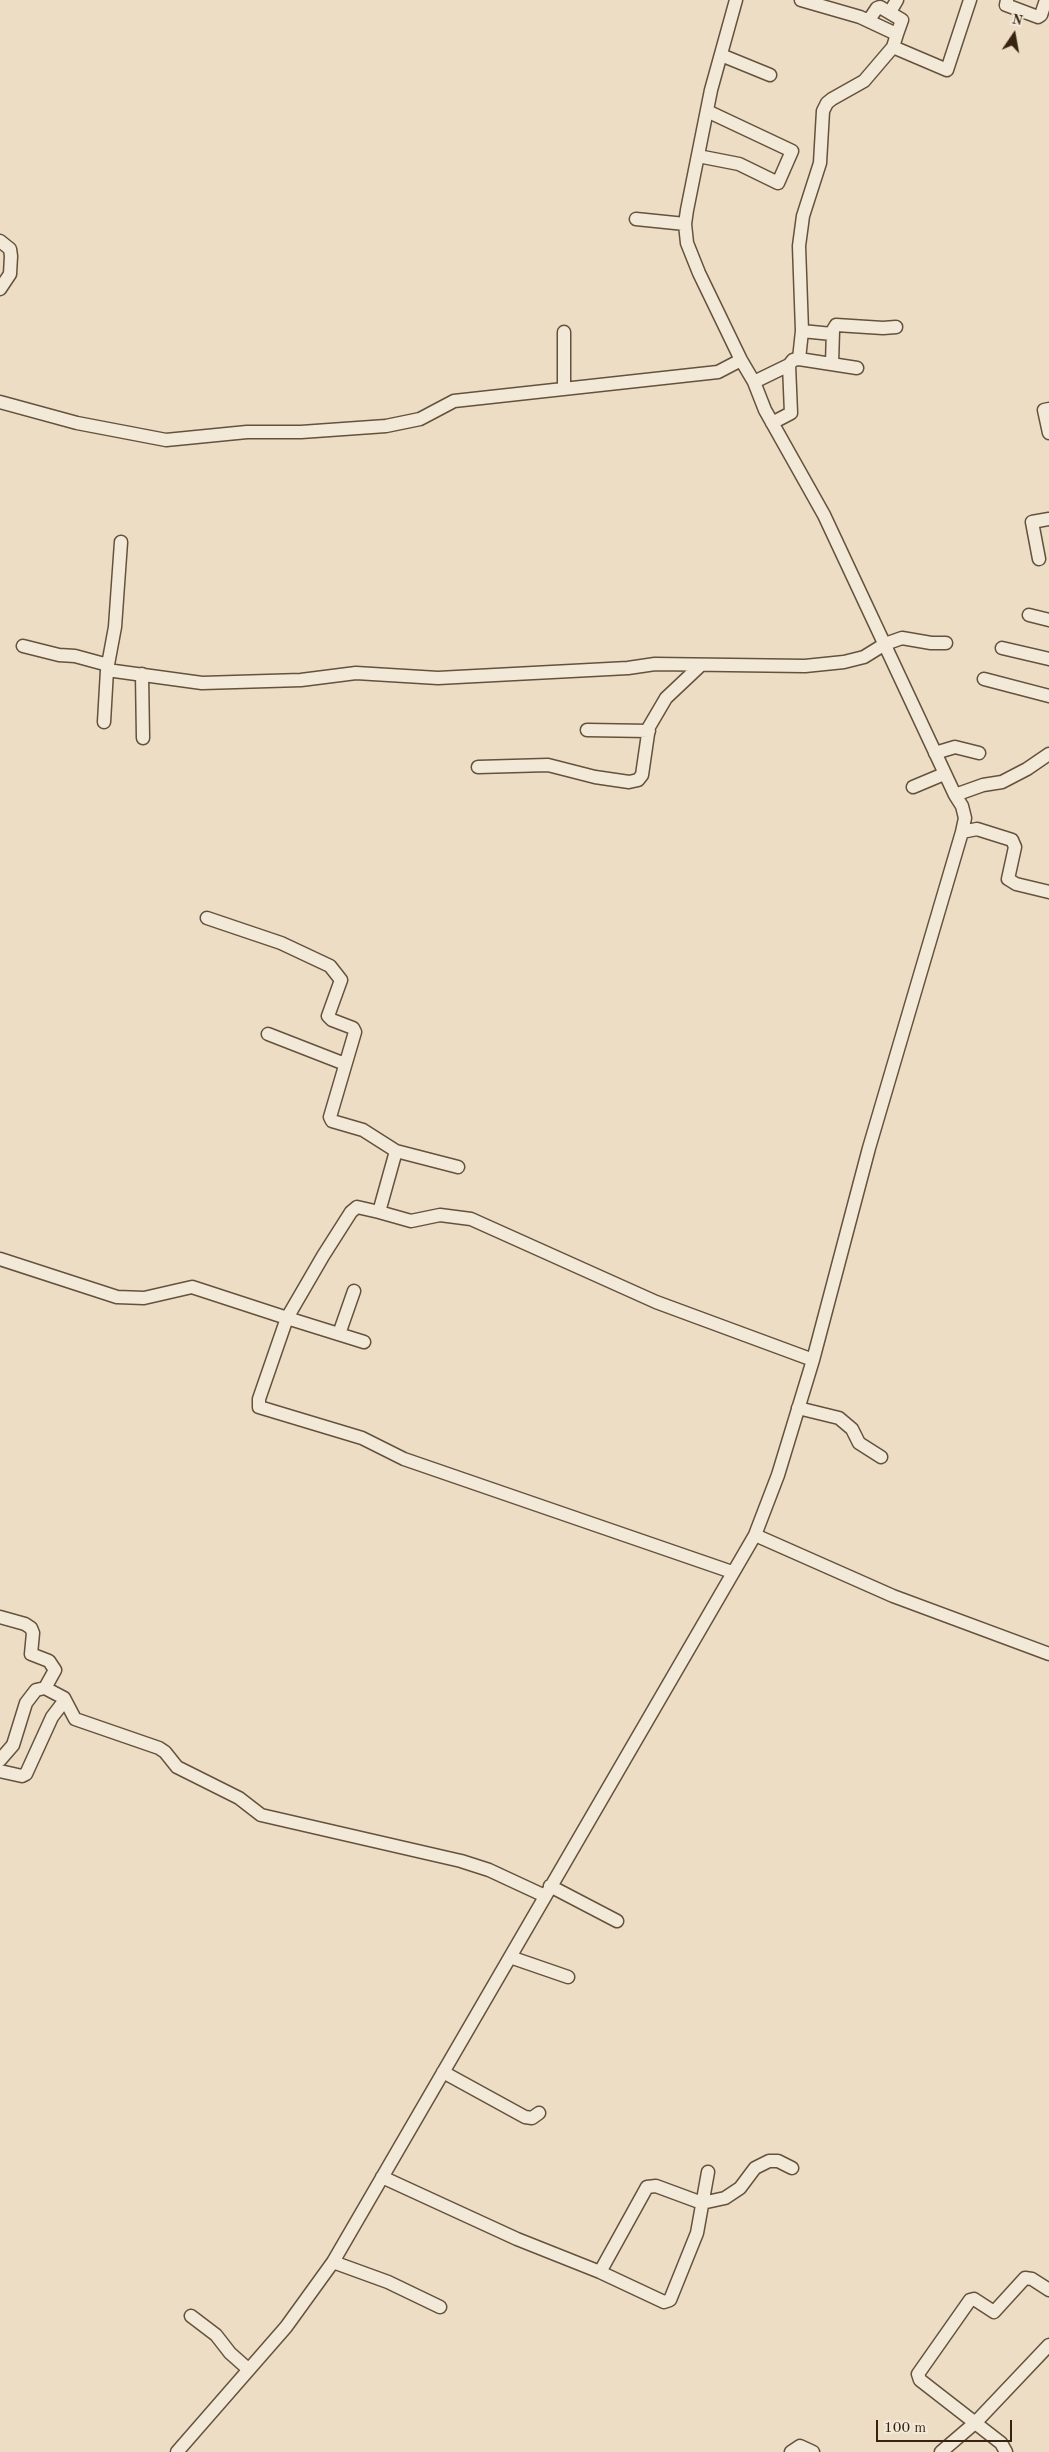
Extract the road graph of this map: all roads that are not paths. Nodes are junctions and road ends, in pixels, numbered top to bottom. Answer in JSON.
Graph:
{"nodes":[{"id":1,"x":736,"y":0,"type":"edge"},
{"id":2,"x":801,"y":0,"type":"edge"},
{"id":3,"x":897,"y":0,"type":"edge"},
{"id":4,"x":970,"y":0,"type":"edge"},
{"id":5,"x":1007,"y":0,"type":"edge"},
{"id":6,"x":1046,"y":0,"type":"edge"},
{"id":7,"x":890,"y":12,"type":"junction"},
{"id":8,"x":869,"y":20,"type":"junction"},
{"id":9,"x":897,"y":34,"type":"junction"},
{"id":10,"x":893,"y":47,"type":"junction"},
{"id":11,"x":721,"y":55,"type":"junction"},
{"id":12,"x":770,"y":75,"type":"dead end"},
{"id":13,"x":707,"y":111,"type":"junction"},
{"id":14,"x":698,"y":156,"type":"junction"},
{"id":15,"x":636,"y":219,"type":"dead end"},
{"id":16,"x":685,"y":224,"type":"junction"},
{"id":17,"x":0,"y":241,"type":"edge"},
{"id":18,"x":0,"y":289,"type":"edge"},
{"id":19,"x":896,"y":327,"type":"dead end"},
{"id":20,"x":564,"y":332,"type":"dead end"},
{"id":21,"x":802,"y":332,"type":"junction"},
{"id":22,"x":832,"y":334,"type":"junction"},
{"id":23,"x":741,"y":360,"type":"junction"},
{"id":24,"x":794,"y":362,"type":"junction"},
{"id":25,"x":832,"y":364,"type":"junction"},
{"id":26,"x":857,"y":368,"type":"dead end"},
{"id":27,"x":754,"y":382,"type":"junction"},
{"id":28,"x":564,"y":387,"type":"junction"},
{"id":29,"x":0,"y":402,"type":"edge"},
{"id":30,"x":1049,"y":409,"type":"edge"},
{"id":31,"x":772,"y":423,"type":"junction"},
{"id":32,"x":1049,"y":433,"type":"edge"},
{"id":33,"x":1049,"y":519,"type":"edge"},
{"id":34,"x":121,"y":542,"type":"dead end"},
{"id":35,"x":1039,"y":559,"type":"dead end"},
{"id":36,"x":1029,"y":615,"type":"dead end"},
{"id":37,"x":1049,"y":620,"type":"edge"},
{"id":38,"x":946,"y":643,"type":"dead end"},
{"id":39,"x":885,"y":644,"type":"junction"},
{"id":40,"x":23,"y":646,"type":"dead end"},
{"id":41,"x":1002,"y":648,"type":"dead end"},
{"id":42,"x":1049,"y":660,"type":"edge"},
{"id":43,"x":700,"y":664,"type":"junction"},
{"id":44,"x":107,"y":668,"type":"junction"},
{"id":45,"x":142,"y":674,"type":"junction"},
{"id":46,"x":984,"y":679,"type":"dead end"},
{"id":47,"x":1049,"y":696,"type":"edge"},
{"id":48,"x":104,"y":722,"type":"dead end"},
{"id":49,"x":587,"y":730,"type":"dead end"},
{"id":50,"x":649,"y":731,"type":"junction"},
{"id":51,"x":143,"y":738,"type":"dead end"},
{"id":52,"x":935,"y":753,"type":"junction"},
{"id":53,"x":979,"y":753,"type":"dead end"},
{"id":54,"x":1049,"y":754,"type":"edge"},
{"id":55,"x":478,"y":767,"type":"dead end"},
{"id":56,"x":944,"y":774,"type":"junction"},
{"id":57,"x":913,"y":787,"type":"dead end"},
{"id":58,"x":955,"y":795,"type":"junction"},
{"id":59,"x":962,"y":832,"type":"junction"},
{"id":60,"x":1049,"y":892,"type":"edge"},
{"id":61,"x":207,"y":918,"type":"dead end"},
{"id":62,"x":268,"y":1034,"type":"dead end"},
{"id":63,"x":345,"y":1064,"type":"junction"},
{"id":64,"x":396,"y":1151,"type":"junction"},
{"id":65,"x":458,"y":1167,"type":"dead end"},
{"id":66,"x":379,"y":1212,"type":"junction"},
{"id":67,"x":0,"y":1259,"type":"edge"},
{"id":68,"x":354,"y":1291,"type":"dead end"},
{"id":69,"x":287,"y":1318,"type":"junction"},
{"id":70,"x":339,"y":1334,"type":"junction"},
{"id":71,"x":364,"y":1342,"type":"dead end"},
{"id":72,"x":813,"y":1360,"type":"junction"},
{"id":73,"x":798,"y":1408,"type":"junction"},
{"id":74,"x":881,"y":1457,"type":"dead end"},
{"id":75,"x":755,"y":1535,"type":"junction"},
{"id":76,"x":732,"y":1572,"type":"junction"},
{"id":77,"x":0,"y":1617,"type":"edge"},
{"id":78,"x":1049,"y":1654,"type":"edge"},
{"id":79,"x":44,"y":1688,"type":"junction"},
{"id":80,"x":65,"y":1700,"type":"junction"},
{"id":81,"x":0,"y":1760,"type":"edge"},
{"id":82,"x":0,"y":1771,"type":"edge"},
{"id":83,"x":548,"y":1891,"type":"junction"},
{"id":84,"x":617,"y":1921,"type":"dead end"},
{"id":85,"x":510,"y":1957,"type":"junction"},
{"id":86,"x":568,"y":1978,"type":"dead end"},
{"id":87,"x":443,"y":2072,"type":"junction"},
{"id":88,"x":539,"y":2113,"type":"dead end"},
{"id":89,"x":792,"y":2168,"type":"dead end"},
{"id":90,"x":708,"y":2172,"type":"dead end"},
{"id":91,"x":382,"y":2177,"type":"junction"},
{"id":92,"x":702,"y":2203,"type":"junction"},
{"id":93,"x":333,"y":2262,"type":"junction"},
{"id":94,"x":600,"y":2272,"type":"junction"},
{"id":95,"x":1049,"y":2290,"type":"edge"},
{"id":96,"x":440,"y":2307,"type":"dead end"},
{"id":97,"x":191,"y":2316,"type":"dead end"},
{"id":98,"x":1049,"y":2345,"type":"edge"},
{"id":99,"x":248,"y":2369,"type":"junction"},
{"id":100,"x":976,"y":2422,"type":"junction"},
{"id":101,"x":177,"y":2452,"type":"edge"},
{"id":102,"x":790,"y":2452,"type":"edge"},
{"id":103,"x":813,"y":2452,"type":"edge"},
{"id":104,"x":942,"y":2452,"type":"edge"},
{"id":105,"x":1006,"y":2452,"type":"edge"}],
"edges":[{"from":1,"to":11,"type":"street"},
{"from":2,"to":8,"type":"street"},
{"from":3,"to":7,"type":"street"},
{"from":4,"to":10,"type":"street"},
{"from":5,"to":6,"type":"street"},
{"from":7,"to":8,"type":"street"},
{"from":7,"to":9,"type":"street"},
{"from":8,"to":9,"type":"street"},
{"from":9,"to":10,"type":"street"},
{"from":10,"to":21,"type":"street"},
{"from":11,"to":12,"type":"street"},
{"from":11,"to":13,"type":"street"},
{"from":13,"to":14,"type":"street"},
{"from":13,"to":14,"type":"street"},
{"from":14,"to":16,"type":"street"},
{"from":15,"to":16,"type":"street"},
{"from":16,"to":23,"type":"street"},
{"from":17,"to":18,"type":"street"},
{"from":19,"to":22,"type":"street"},
{"from":20,"to":28,"type":"street"},
{"from":21,"to":22,"type":"street"},
{"from":21,"to":24,"type":"street"},
{"from":22,"to":25,"type":"street"},
{"from":23,"to":27,"type":"street"},
{"from":23,"to":28,"type":"street"},
{"from":24,"to":25,"type":"street"},
{"from":24,"to":27,"type":"street"},
{"from":24,"to":31,"type":"street"},
{"from":25,"to":26,"type":"street"},
{"from":27,"to":31,"type":"street"},
{"from":28,"to":29,"type":"street"},
{"from":30,"to":32,"type":"street"},
{"from":31,"to":39,"type":"street"},
{"from":33,"to":35,"type":"street"},
{"from":34,"to":44,"type":"street"},
{"from":36,"to":37,"type":"street"},
{"from":38,"to":39,"type":"street"},
{"from":39,"to":43,"type":"street"},
{"from":39,"to":52,"type":"street"},
{"from":40,"to":44,"type":"street"},
{"from":41,"to":42,"type":"street"},
{"from":43,"to":45,"type":"street"},
{"from":43,"to":50,"type":"street"},
{"from":44,"to":45,"type":"street"},
{"from":44,"to":48,"type":"street"},
{"from":45,"to":51,"type":"street"},
{"from":46,"to":47,"type":"street"},
{"from":49,"to":50,"type":"street"},
{"from":50,"to":55,"type":"street"},
{"from":52,"to":53,"type":"street"},
{"from":52,"to":56,"type":"street"},
{"from":54,"to":58,"type":"street"},
{"from":56,"to":57,"type":"street"},
{"from":56,"to":58,"type":"street"},
{"from":58,"to":59,"type":"street"},
{"from":59,"to":60,"type":"street"},
{"from":59,"to":72,"type":"street"},
{"from":61,"to":63,"type":"street"},
{"from":62,"to":63,"type":"street"},
{"from":63,"to":64,"type":"street"},
{"from":64,"to":65,"type":"street"},
{"from":64,"to":66,"type":"street"},
{"from":66,"to":69,"type":"street"},
{"from":66,"to":72,"type":"street"},
{"from":67,"to":69,"type":"street"},
{"from":68,"to":70,"type":"street"},
{"from":69,"to":70,"type":"street"},
{"from":69,"to":76,"type":"street"},
{"from":70,"to":71,"type":"street"},
{"from":72,"to":73,"type":"street"},
{"from":73,"to":74,"type":"street"},
{"from":73,"to":75,"type":"street"},
{"from":75,"to":76,"type":"street"},
{"from":75,"to":78,"type":"street"},
{"from":76,"to":83,"type":"street"},
{"from":77,"to":79,"type":"street"},
{"from":79,"to":80,"type":"street"},
{"from":79,"to":81,"type":"street"},
{"from":80,"to":82,"type":"street"},
{"from":80,"to":83,"type":"street"},
{"from":83,"to":84,"type":"street"},
{"from":83,"to":85,"type":"street"},
{"from":85,"to":86,"type":"street"},
{"from":85,"to":87,"type":"street"},
{"from":87,"to":88,"type":"street"},
{"from":87,"to":91,"type":"street"},
{"from":89,"to":92,"type":"street"},
{"from":90,"to":92,"type":"street"},
{"from":91,"to":93,"type":"street"},
{"from":91,"to":94,"type":"street"},
{"from":92,"to":94,"type":"street"},
{"from":92,"to":94,"type":"street"},
{"from":93,"to":96,"type":"street"},
{"from":93,"to":99,"type":"street"},
{"from":95,"to":100,"type":"street"},
{"from":97,"to":99,"type":"street"},
{"from":98,"to":100,"type":"street"},
{"from":99,"to":101,"type":"street"},
{"from":100,"to":104,"type":"street"},
{"from":100,"to":105,"type":"street"},
{"from":102,"to":103,"type":"street"}]}
